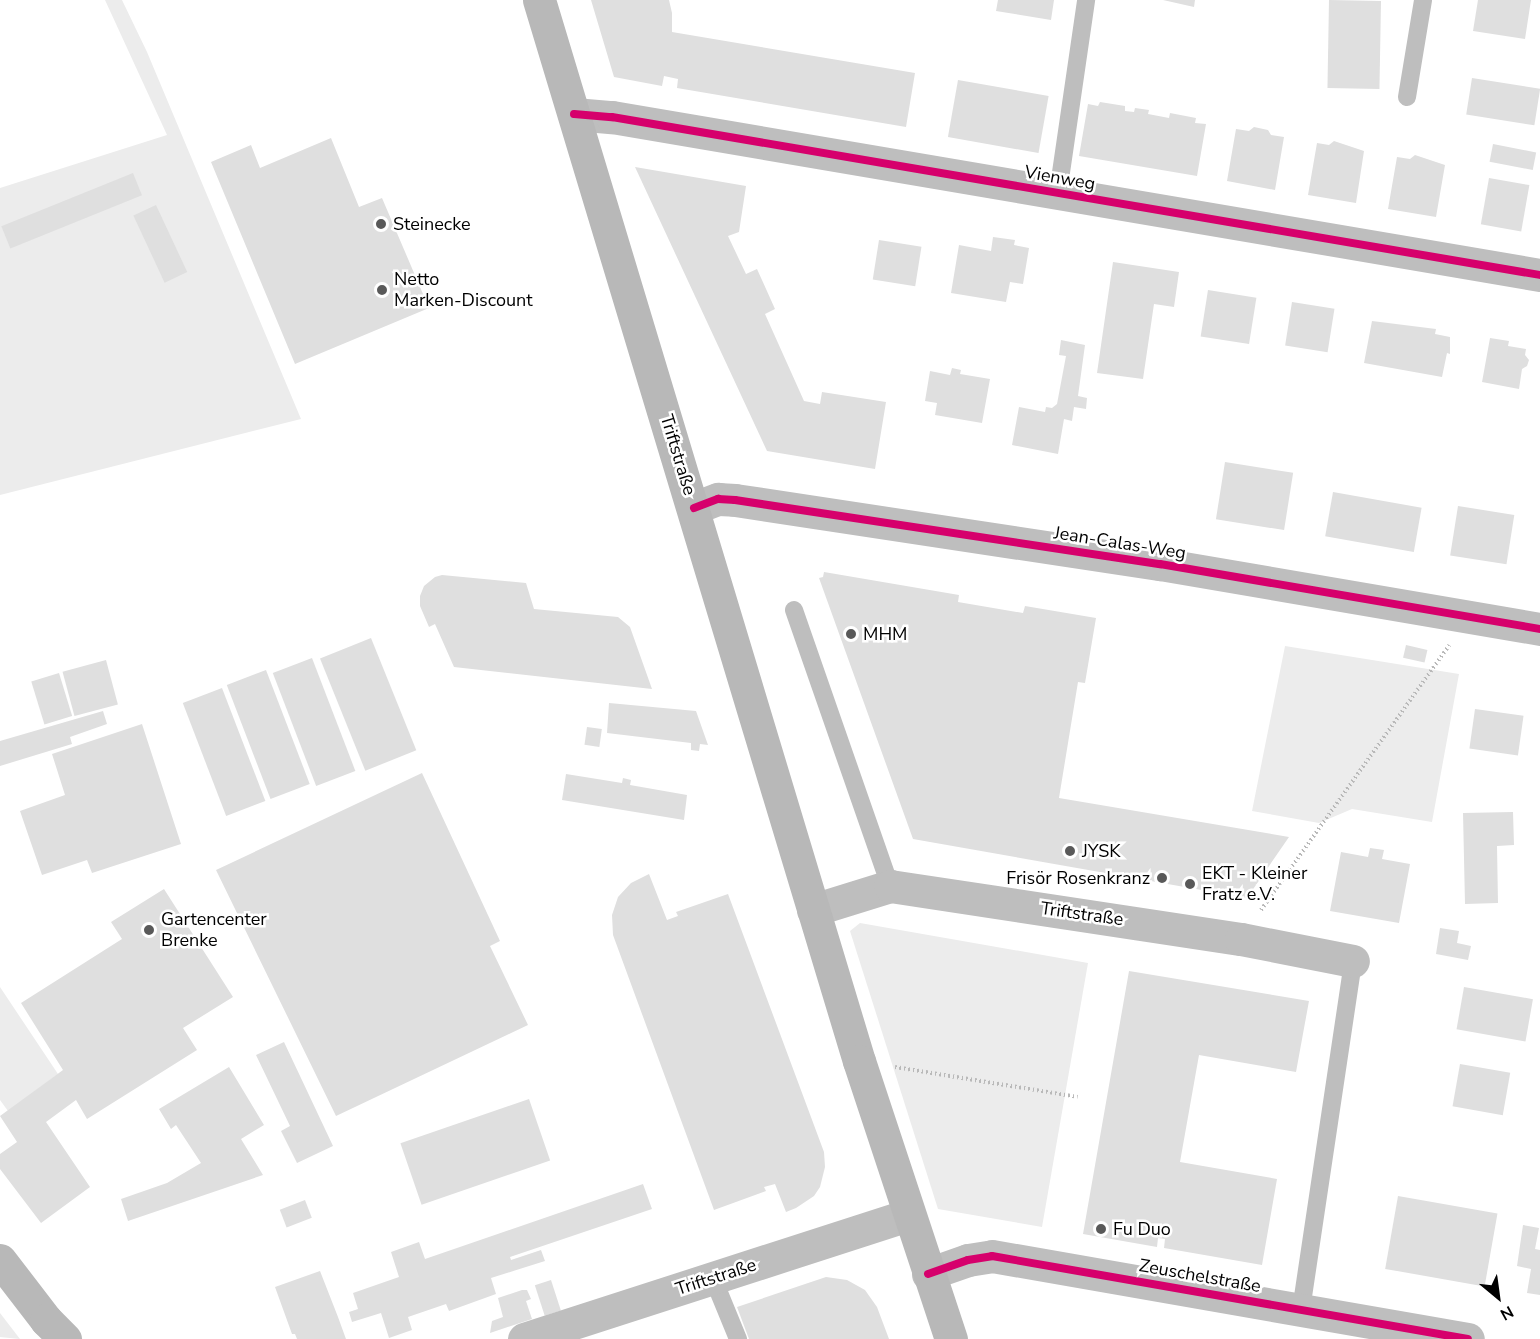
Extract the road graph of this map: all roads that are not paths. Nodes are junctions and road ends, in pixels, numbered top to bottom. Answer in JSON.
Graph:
{"nodes":[{"id":1,"x":539,"y":0,"type":"edge"},
{"id":2,"x":1086,"y":0,"type":"edge"},
{"id":3,"x":1423,"y":0,"type":"edge"},
{"id":4,"x":1407,"y":97,"type":"dead end"},
{"id":5,"x":574,"y":114,"type":"junction"},
{"id":6,"x":1058,"y":193,"type":"junction"},
{"id":7,"x":1540,"y":275,"type":"edge"},
{"id":8,"x":694,"y":508,"type":"junction"},
{"id":9,"x":794,"y":610,"type":"dead end"},
{"id":10,"x":1540,"y":629,"type":"edge"},
{"id":11,"x":890,"y":886,"type":"junction"},
{"id":12,"x":813,"y":910,"type":"junction"},
{"id":13,"x":1353,"y":962,"type":"joint"},
{"id":14,"x":908,"y":1215,"type":"junction"},
{"id":15,"x":0,"y":1260,"type":"edge"},
{"id":16,"x":928,"y":1274,"type":"junction"},
{"id":17,"x":713,"y":1278,"type":"junction"},
{"id":18,"x":1301,"y":1310,"type":"junction"},
{"id":19,"x":65,"y":1339,"type":"edge"},
{"id":20,"x":524,"y":1339,"type":"edge"},
{"id":21,"x":738,"y":1339,"type":"edge"},
{"id":22,"x":951,"y":1339,"type":"edge"},
{"id":23,"x":1468,"y":1339,"type":"edge"}],
"edges":[{"from":1,"to":5,"type":"main road","name":"Triftstraße"},
{"from":2,"to":6,"type":"lane"},
{"from":3,"to":4,"type":"lane"},
{"from":5,"to":6,"type":"street","name":"Vienweg"},
{"from":5,"to":8,"type":"main road","name":"Triftstraße"},
{"from":6,"to":7,"type":"street","name":"Vienweg"},
{"from":8,"to":10,"type":"street","name":"Jean-Calas-Weg"},
{"from":8,"to":12,"type":"main road","name":"Triftstraße"},
{"from":9,"to":11,"type":"lane"},
{"from":11,"to":12,"type":"street","name":"Triftstraße"},
{"from":11,"to":13,"type":"street","name":"Triftstraße"},
{"from":12,"to":14,"type":"main road","name":"Triftstraße"},
{"from":13,"to":18,"type":"lane"},
{"from":14,"to":16,"type":"main road","name":"Triftstraße"},
{"from":14,"to":17,"type":"street","name":"Triftstraße"},
{"from":15,"to":19,"type":"main road"},
{"from":16,"to":18,"type":"street","name":"Zeuschelstraße"},
{"from":16,"to":22,"type":"main road","name":"Triftstraße"},
{"from":17,"to":20,"type":"street","name":"Triftstraße"},
{"from":17,"to":21,"type":"lane"},
{"from":18,"to":23,"type":"street","name":"Zeuschelstraße"}]}
